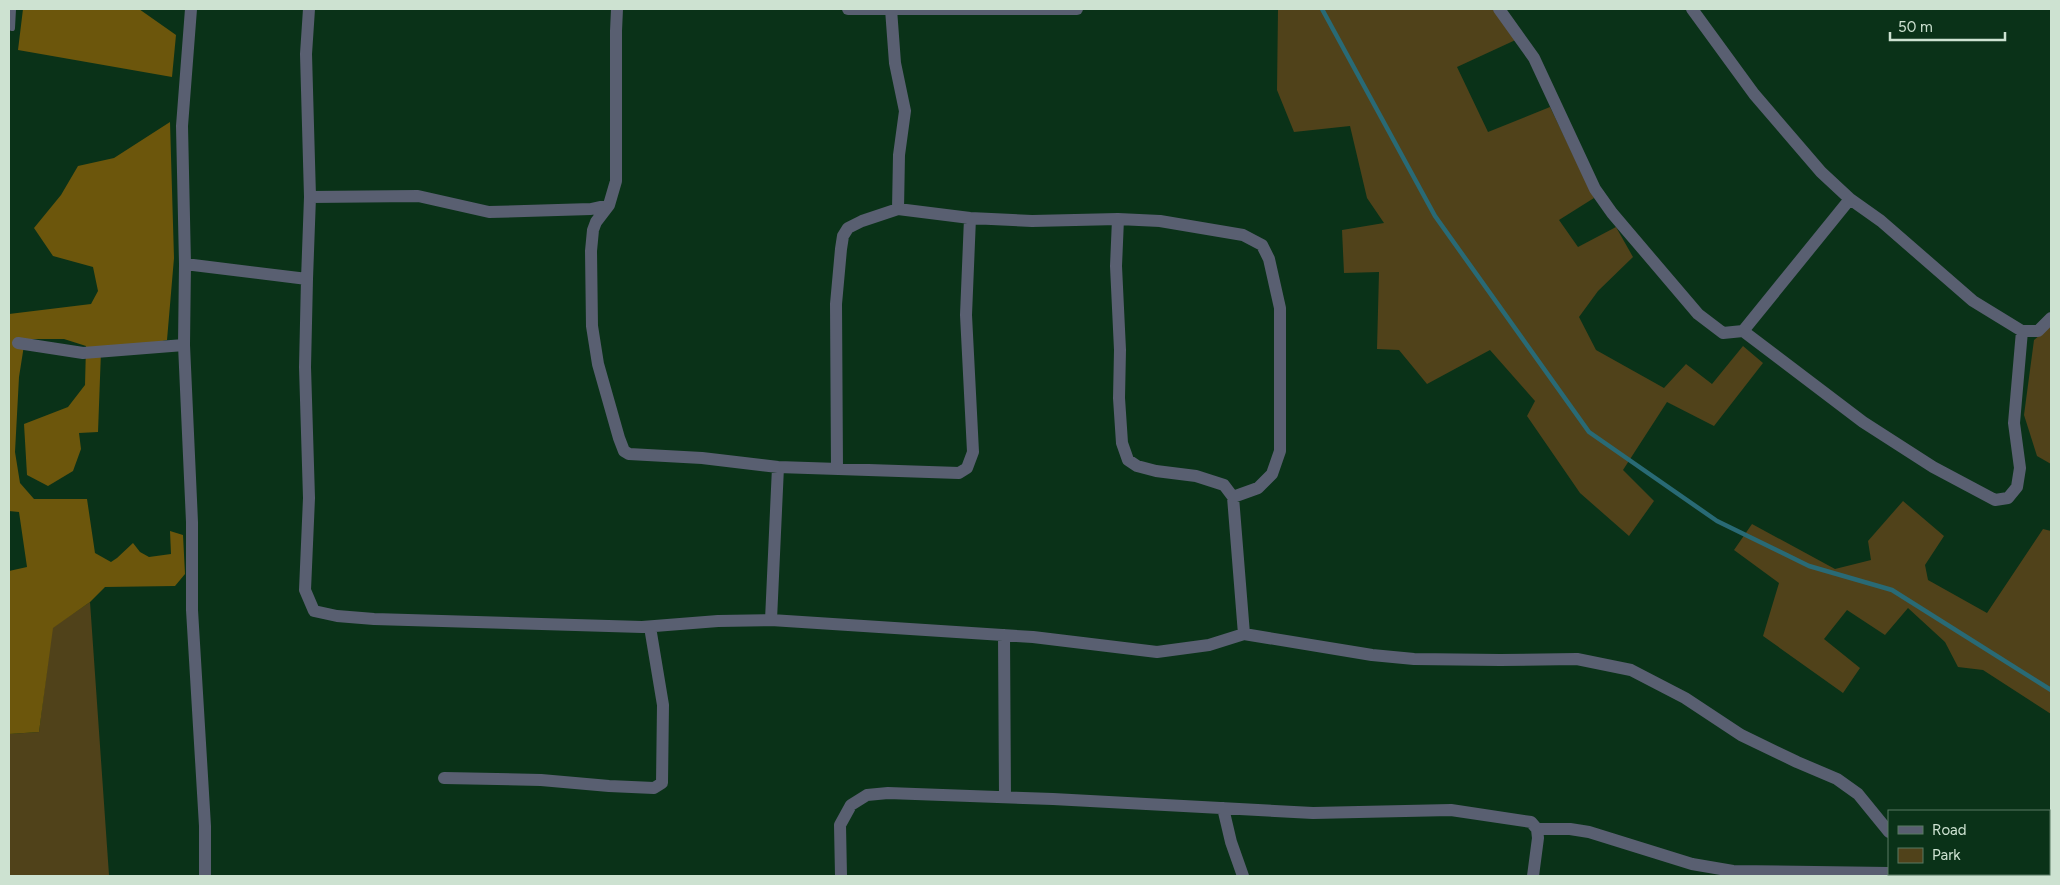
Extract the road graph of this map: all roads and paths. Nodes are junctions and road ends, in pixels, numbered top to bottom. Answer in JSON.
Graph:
{"nodes":[{"id":1,"x":13,"y":9,"type":"edge"},
{"id":2,"x":191,"y":9,"type":"edge"},
{"id":3,"x":309,"y":9,"type":"edge"},
{"id":4,"x":617,"y":9,"type":"edge"},
{"id":5,"x":850,"y":9,"type":"edge"},
{"id":6,"x":891,"y":9,"type":"edge"},
{"id":7,"x":1067,"y":9,"type":"edge"},
{"id":8,"x":1077,"y":9,"type":"edge"},
{"id":9,"x":1499,"y":9,"type":"edge"},
{"id":10,"x":1692,"y":9,"type":"edge"},
{"id":11,"x":12,"y":28,"type":"dead end"},
{"id":12,"x":310,"y":197,"type":"junction"},
{"id":13,"x":1850,"y":199,"type":"junction"},
{"id":14,"x":609,"y":205,"type":"junction"},
{"id":15,"x":898,"y":209,"type":"junction"},
{"id":16,"x":970,"y":218,"type":"junction"},
{"id":17,"x":1118,"y":218,"type":"junction"},
{"id":18,"x":185,"y":264,"type":"junction"},
{"id":19,"x":307,"y":280,"type":"junction"},
{"id":20,"x":2051,"y":318,"type":"edge"},
{"id":21,"x":1743,"y":331,"type":"junction"},
{"id":22,"x":2022,"y":331,"type":"junction"},
{"id":23,"x":18,"y":343,"type":"dead end"},
{"id":24,"x":184,"y":345,"type":"junction"},
{"id":25,"x":778,"y":467,"type":"junction"},
{"id":26,"x":837,"y":469,"type":"junction"},
{"id":27,"x":1233,"y":497,"type":"junction"},
{"id":28,"x":771,"y":620,"type":"junction"},
{"id":29,"x":650,"y":627,"type":"junction"},
{"id":30,"x":1244,"y":634,"type":"junction"},
{"id":31,"x":1004,"y":635,"type":"junction"},
{"id":32,"x":444,"y":778,"type":"dead end"},
{"id":33,"x":1005,"y":797,"type":"junction"},
{"id":34,"x":1223,"y":808,"type":"junction"},
{"id":35,"x":1537,"y":829,"type":"junction"},
{"id":36,"x":1888,"y":831,"type":"edge"},
{"id":37,"x":1888,"y":873,"type":"edge"},
{"id":38,"x":206,"y":876,"type":"edge"},
{"id":39,"x":841,"y":876,"type":"edge"},
{"id":40,"x":1243,"y":876,"type":"edge"},
{"id":41,"x":1532,"y":876,"type":"edge"}],
"edges":[{"from":1,"to":11,"type":"lane"},
{"from":2,"to":18,"type":"street"},
{"from":3,"to":12,"type":"street"},
{"from":4,"to":14,"type":"street"},
{"from":5,"to":6,"type":"street"},
{"from":6,"to":7,"type":"street"},
{"from":6,"to":15,"type":"street"},
{"from":7,"to":8,"type":"street"},
{"from":9,"to":21,"type":"street"},
{"from":10,"to":13,"type":"street"},
{"from":12,"to":14,"type":"street"},
{"from":12,"to":19,"type":"street"},
{"from":13,"to":21,"type":"street"},
{"from":13,"to":22,"type":"street"},
{"from":14,"to":25,"type":"street"},
{"from":15,"to":16,"type":"street"},
{"from":15,"to":26,"type":"street"},
{"from":16,"to":17,"type":"street"},
{"from":16,"to":26,"type":"street"},
{"from":17,"to":27,"type":"street"},
{"from":17,"to":27,"type":"street"},
{"from":18,"to":19,"type":"street"},
{"from":18,"to":24,"type":"street"},
{"from":19,"to":29,"type":"street"},
{"from":20,"to":22,"type":"street"},
{"from":21,"to":22,"type":"street"},
{"from":23,"to":24,"type":"street"},
{"from":24,"to":38,"type":"street"},
{"from":25,"to":26,"type":"street"},
{"from":25,"to":28,"type":"street"},
{"from":27,"to":30,"type":"street"},
{"from":28,"to":29,"type":"street"},
{"from":28,"to":31,"type":"street"},
{"from":29,"to":32,"type":"street"},
{"from":30,"to":31,"type":"street"},
{"from":30,"to":36,"type":"street"},
{"from":31,"to":33,"type":"street"},
{"from":33,"to":34,"type":"street"},
{"from":33,"to":39,"type":"street"},
{"from":34,"to":35,"type":"street"},
{"from":34,"to":40,"type":"street"},
{"from":35,"to":37,"type":"street"},
{"from":35,"to":41,"type":"street"}]}
